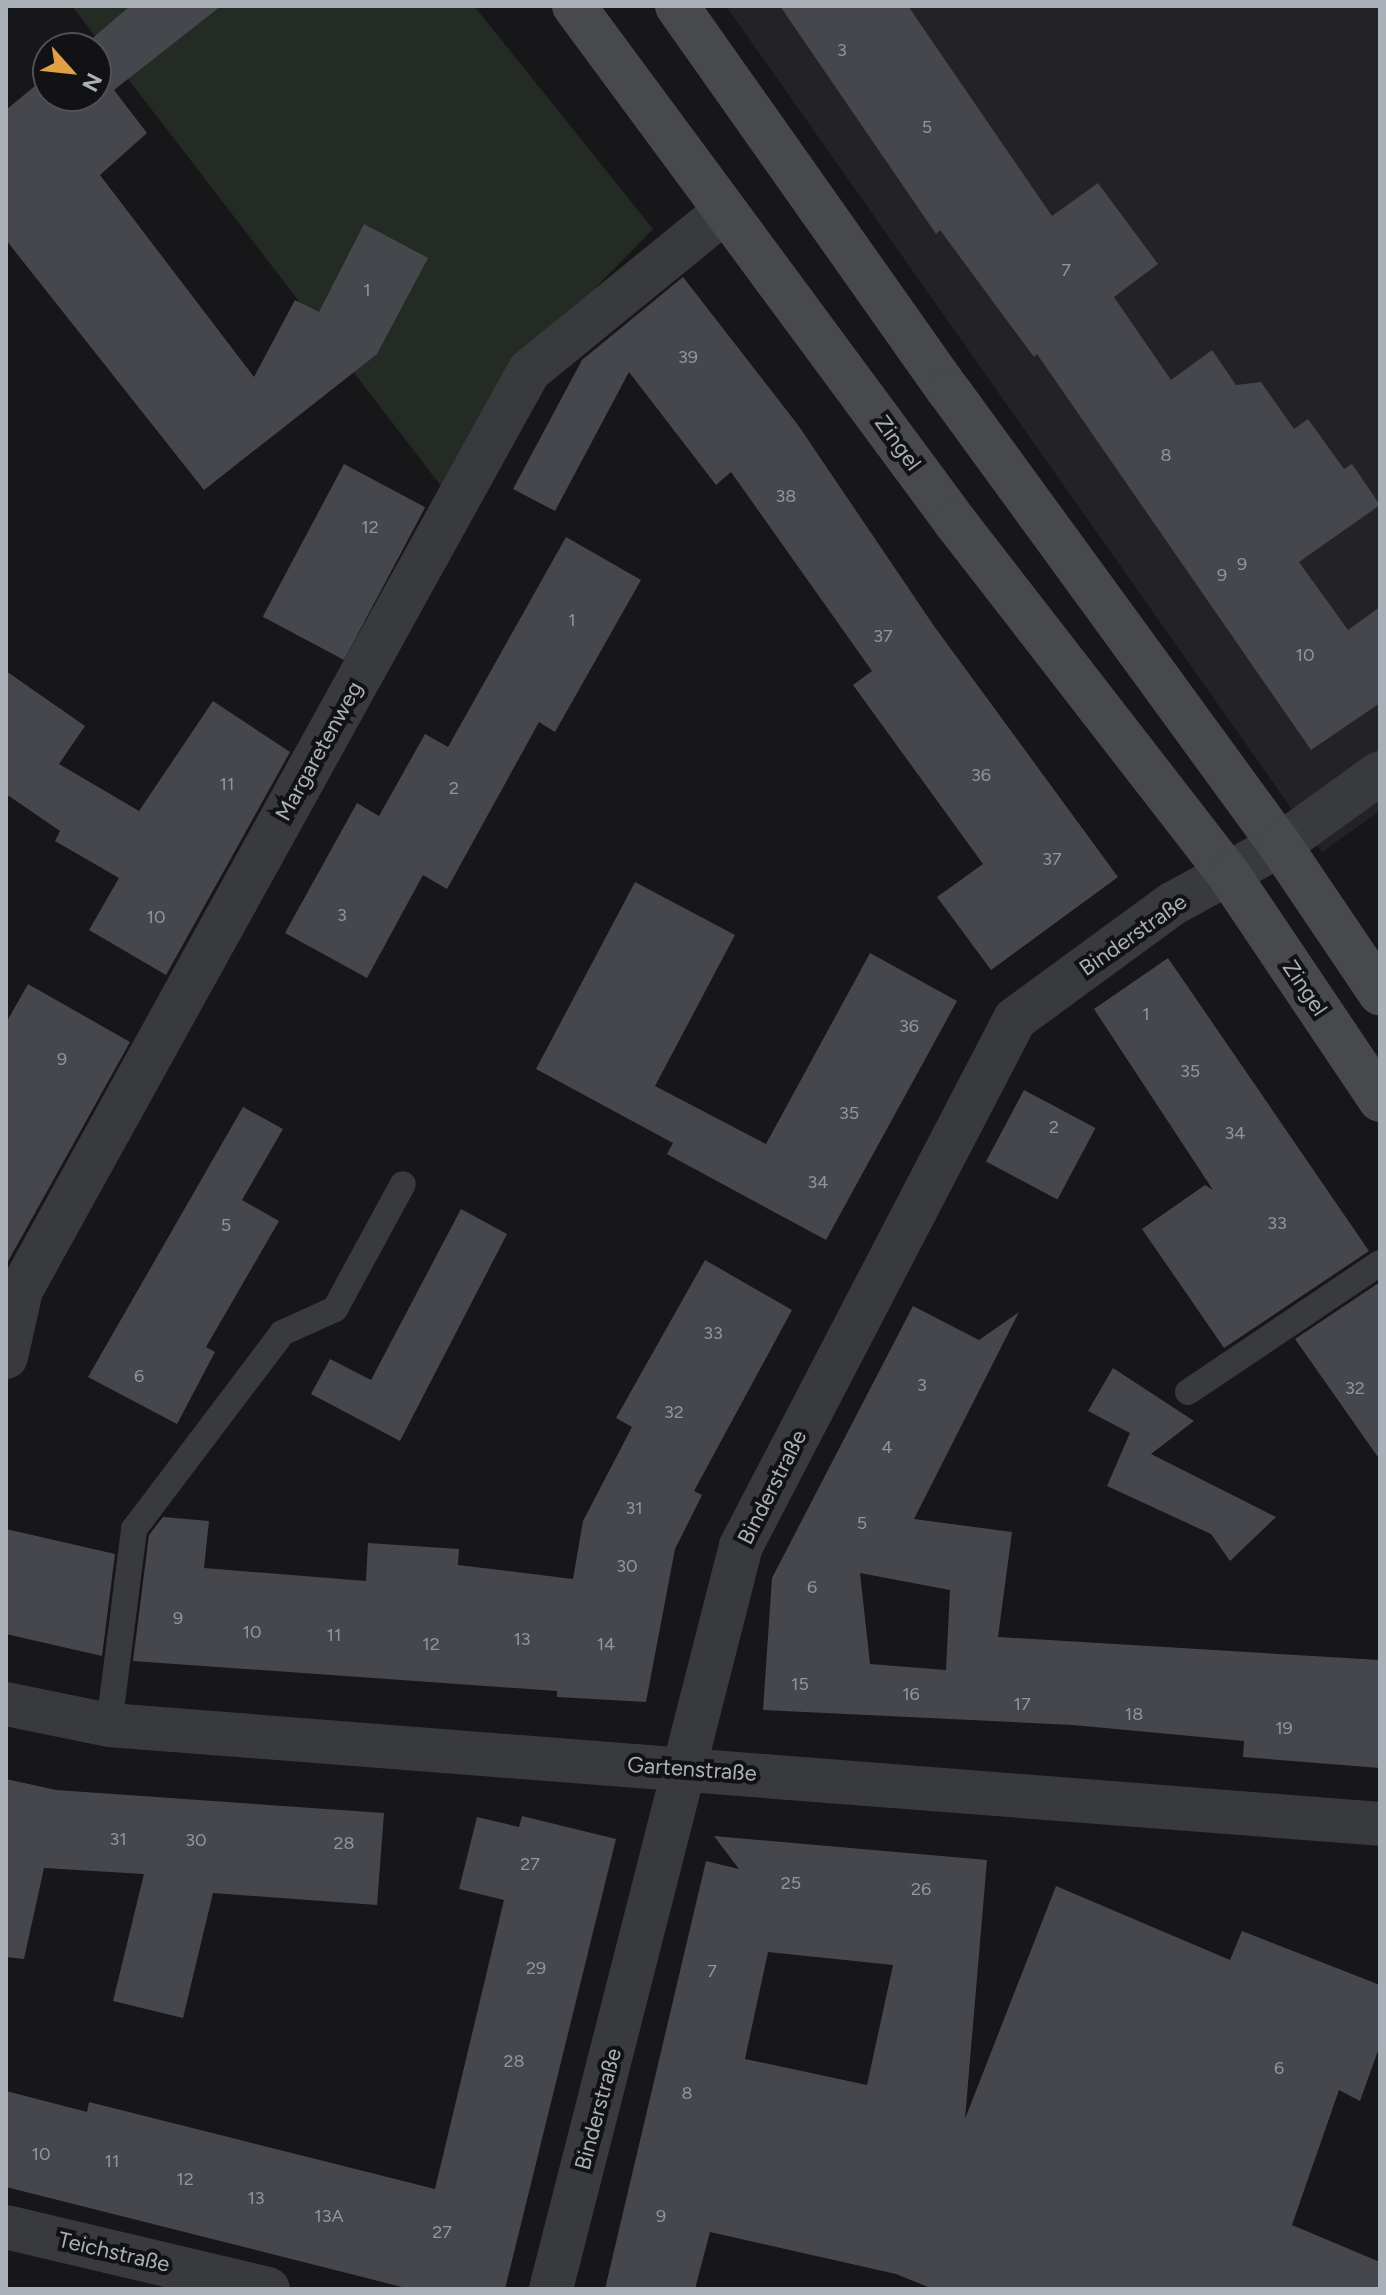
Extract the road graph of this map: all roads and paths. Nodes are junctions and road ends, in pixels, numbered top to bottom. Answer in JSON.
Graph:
{"nodes":[{"id":1,"x":574,"y":6,"type":"edge"},
{"id":2,"x":677,"y":6,"type":"edge"},
{"id":3,"x":724,"y":212,"type":"junction"},
{"id":4,"x":1380,"y":773,"type":"edge"},
{"id":5,"x":1280,"y":845,"type":"junction"},
{"id":6,"x":1229,"y":875,"type":"junction"},
{"id":7,"x":1380,"y":993,"type":"edge"},
{"id":8,"x":1380,"y":1100,"type":"edge"},
{"id":9,"x":403,"y":1184,"type":"dead end"},
{"id":10,"x":1380,"y":1263,"type":"edge"},
{"id":11,"x":6,"y":1357,"type":"edge"},
{"id":12,"x":1188,"y":1392,"type":"dead end"},
{"id":13,"x":6,"y":1704,"type":"edge"},
{"id":14,"x":109,"y":1725,"type":"junction"},
{"id":15,"x":687,"y":1768,"type":"junction"},
{"id":16,"x":1380,"y":1824,"type":"edge"},
{"id":17,"x":6,"y":2227,"type":"edge"},
{"id":18,"x":268,"y":2289,"type":"edge"},
{"id":19,"x":551,"y":2289,"type":"edge"}],
"edges":[{"from":1,"to":3,"type":"main road","name":"Zingel"},
{"from":2,"to":5,"type":"main road"},
{"from":3,"to":6,"type":"main road","name":"Zingel"},
{"from":3,"to":11,"type":"street","name":"Margaretenweg"},
{"from":4,"to":5,"type":"street"},
{"from":5,"to":6,"type":"street"},
{"from":5,"to":7,"type":"main road"},
{"from":6,"to":8,"type":"main road","name":"Zingel"},
{"from":6,"to":15,"type":"street","name":"Binderstraße"},
{"from":9,"to":14,"type":"lane"},
{"from":10,"to":12,"type":"lane"},
{"from":13,"to":14,"type":"street","name":"Gartenstraße"},
{"from":14,"to":15,"type":"street","name":"Gartenstraße"},
{"from":15,"to":16,"type":"street","name":"Gartenstraße"},
{"from":15,"to":19,"type":"street","name":"Binderstraße"},
{"from":17,"to":18,"type":"street","name":"Teichstraße"}]}
